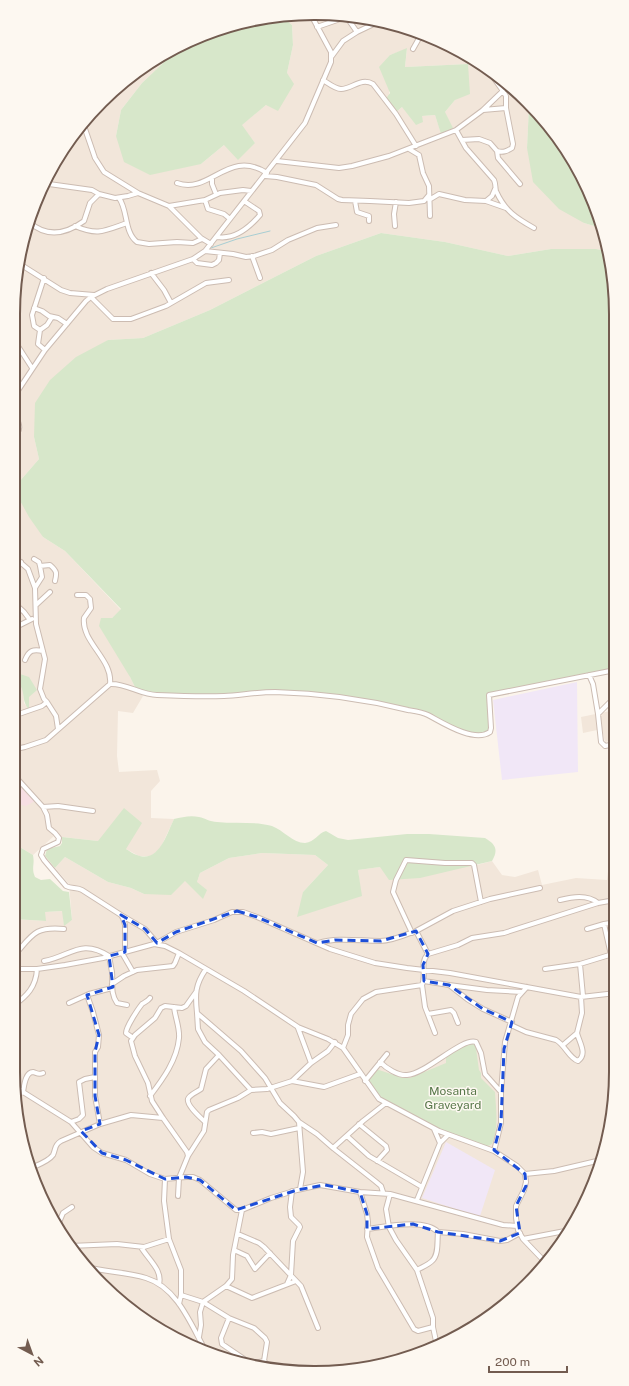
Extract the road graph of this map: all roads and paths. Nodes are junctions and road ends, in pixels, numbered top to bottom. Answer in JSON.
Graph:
{"nodes":[{"id":1,"x":314,"y":20,"type":"edge"},
{"id":2,"x":333,"y":21,"type":"edge"},
{"id":3,"x":351,"y":23,"type":"edge"},
{"id":4,"x":317,"y":26,"type":"junction"},
{"id":5,"x":370,"y":26,"type":"edge"},
{"id":6,"x":357,"y":32,"type":"junction"},
{"id":7,"x":419,"y":39,"type":"edge"},
{"id":8,"x":413,"y":49,"type":"dead end"},
{"id":9,"x":332,"y":56,"type":"junction"},
{"id":10,"x":323,"y":80,"type":"junction"},
{"id":11,"x":498,"y":85,"type":"edge"},
{"id":12,"x":503,"y":91,"type":"junction"},
{"id":13,"x":506,"y":108,"type":"junction"},
{"id":14,"x":483,"y":110,"type":"junction"},
{"id":15,"x":86,"y":129,"type":"edge"},
{"id":16,"x":456,"y":130,"type":"junction"},
{"id":17,"x":462,"y":140,"type":"junction"},
{"id":18,"x":416,"y":146,"type":"junction"},
{"id":19,"x":409,"y":149,"type":"junction"},
{"id":20,"x":497,"y":151,"type":"junction"},
{"id":21,"x":277,"y":160,"type":"junction"},
{"id":22,"x":266,"y":174,"type":"junction"},
{"id":23,"x":212,"y":179,"type":"junction"},
{"id":24,"x":177,"y":183,"type":"dead end"},
{"id":25,"x":50,"y":184,"type":"edge"},
{"id":26,"x":520,"y":184,"type":"dead end"},
{"id":27,"x":495,"y":189,"type":"junction"},
{"id":28,"x":251,"y":191,"type":"junction"},
{"id":29,"x":138,"y":193,"type":"junction"},
{"id":30,"x":99,"y":194,"type":"junction"},
{"id":31,"x":216,"y":194,"type":"junction"},
{"id":32,"x":119,"y":198,"type":"junction"},
{"id":33,"x":429,"y":198,"type":"junction"},
{"id":34,"x":206,"y":200,"type":"junction"},
{"id":35,"x":244,"y":201,"type":"junction"},
{"id":36,"x":355,"y":201,"type":"junction"},
{"id":37,"x":486,"y":201,"type":"junction"},
{"id":38,"x":396,"y":202,"type":"junction"},
{"id":39,"x":169,"y":206,"type":"junction"},
{"id":40,"x":506,"y":208,"type":"junction"},
{"id":41,"x":430,"y":216,"type":"dead end"},
{"id":42,"x":230,"y":219,"type":"junction"},
{"id":43,"x":369,"y":221,"type":"dead end"},
{"id":44,"x":127,"y":223,"type":"junction"},
{"id":45,"x":336,"y":225,"type":"dead end"},
{"id":46,"x":34,"y":226,"type":"edge"},
{"id":47,"x":74,"y":226,"type":"junction"},
{"id":48,"x":395,"y":226,"type":"dead end"},
{"id":49,"x":534,"y":228,"type":"dead end"},
{"id":50,"x":218,"y":237,"type":"junction"},
{"id":51,"x":202,"y":239,"type":"junction"},
{"id":52,"x":211,"y":244,"type":"junction"},
{"id":53,"x":206,"y":251,"type":"junction"},
{"id":54,"x":220,"y":253,"type":"junction"},
{"id":55,"x":252,"y":256,"type":"junction"},
{"id":56,"x":193,"y":259,"type":"junction"},
{"id":57,"x":24,"y":267,"type":"edge"},
{"id":58,"x":151,"y":273,"type":"junction"},
{"id":59,"x":44,"y":278,"type":"junction"},
{"id":60,"x":260,"y":278,"type":"dead end"},
{"id":61,"x":229,"y":280,"type":"dead end"},
{"id":62,"x":93,"y":296,"type":"junction"},
{"id":63,"x":171,"y":302,"type":"junction"},
{"id":64,"x":34,"y":308,"type":"junction"},
{"id":65,"x":52,"y":317,"type":"junction"},
{"id":66,"x":67,"y":324,"type":"junction"},
{"id":67,"x":40,"y":330,"type":"junction"},
{"id":68,"x":20,"y":349,"type":"edge"},
{"id":69,"x":45,"y":350,"type":"junction"},
{"id":70,"x":32,"y":368,"type":"junction"},
{"id":71,"x":20,"y":386,"type":"edge"},
{"id":72,"x":34,"y":559,"type":"dead end"},
{"id":73,"x":21,"y":562,"type":"edge"},
{"id":74,"x":40,"y":566,"type":"junction"},
{"id":75,"x":55,"y":581,"type":"dead end"},
{"id":76,"x":35,"y":588,"type":"junction"},
{"id":77,"x":50,"y":592,"type":"dead end"},
{"id":78,"x":77,"y":595,"type":"dead end"},
{"id":79,"x":36,"y":605,"type":"junction"},
{"id":80,"x":20,"y":608,"type":"edge"},
{"id":81,"x":36,"y":617,"type":"junction"},
{"id":82,"x":30,"y":620,"type":"junction"},
{"id":83,"x":20,"y":625,"type":"dead end"},
{"id":84,"x":43,"y":651,"type":"junction"},
{"id":85,"x":25,"y":660,"type":"dead end"},
{"id":86,"x":609,"y":671,"type":"edge"},
{"id":87,"x":589,"y":675,"type":"junction"},
{"id":88,"x":110,"y":684,"type":"junction"},
{"id":89,"x":48,"y":702,"type":"junction"},
{"id":90,"x":609,"y":703,"type":"edge"},
{"id":91,"x":20,"y":714,"type":"edge"},
{"id":92,"x":598,"y":714,"type":"junction"},
{"id":93,"x":58,"y":729,"type":"junction"},
{"id":94,"x":609,"y":745,"type":"edge"},
{"id":95,"x":20,"y":749,"type":"edge"},
{"id":96,"x":20,"y":782,"type":"edge"},
{"id":97,"x":43,"y":807,"type":"junction"},
{"id":98,"x":93,"y":811,"type":"dead end"},
{"id":99,"x":540,"y":888,"type":"dead end"},
{"id":100,"x":560,"y":900,"type":"dead end"},
{"id":101,"x":609,"y":901,"type":"edge"},
{"id":102,"x":481,"y":902,"type":"junction"},
{"id":103,"x":598,"y":903,"type":"junction"},
{"id":104,"x":121,"y":915,"type":"junction"},
{"id":105,"x":609,"y":923,"type":"edge"},
{"id":106,"x":604,"y":924,"type":"junction"},
{"id":107,"x":64,"y":929,"type":"dead end"},
{"id":108,"x":587,"y":929,"type":"dead end"},
{"id":109,"x":414,"y":932,"type":"junction"},
{"id":110,"x":609,"y":941,"type":"edge"},
{"id":111,"x":156,"y":944,"type":"junction"},
{"id":112,"x":318,"y":944,"type":"junction"},
{"id":113,"x":20,"y":948,"type":"edge"},
{"id":114,"x":123,"y":952,"type":"junction"},
{"id":115,"x":179,"y":953,"type":"junction"},
{"id":116,"x":428,"y":954,"type":"junction"},
{"id":117,"x":609,"y":955,"type":"edge"},
{"id":118,"x":109,"y":956,"type":"junction"},
{"id":119,"x":44,"y":960,"type":"dead end"},
{"id":120,"x":580,"y":964,"type":"junction"},
{"id":121,"x":20,"y":969,"type":"edge"},
{"id":122,"x":37,"y":969,"type":"junction"},
{"id":123,"x":206,"y":969,"type":"junction"},
{"id":124,"x":545,"y":969,"type":"dead end"},
{"id":125,"x":423,"y":970,"type":"junction"},
{"id":126,"x":132,"y":972,"type":"junction"},
{"id":127,"x":423,"y":982,"type":"junction"},
{"id":128,"x":449,"y":985,"type":"junction"},
{"id":129,"x":112,"y":986,"type":"junction"},
{"id":130,"x":527,"y":987,"type":"junction"},
{"id":131,"x":196,"y":991,"type":"junction"},
{"id":132,"x":522,"y":992,"type":"junction"},
{"id":133,"x":609,"y":994,"type":"edge"},
{"id":134,"x":87,"y":995,"type":"junction"},
{"id":135,"x":582,"y":996,"type":"junction"},
{"id":136,"x":150,"y":998,"type":"dead end"},
{"id":137,"x":20,"y":999,"type":"edge"},
{"id":138,"x":69,"y":1003,"type":"dead end"},
{"id":139,"x":127,"y":1004,"type":"dead end"},
{"id":140,"x":174,"y":1007,"type":"junction"},
{"id":141,"x":197,"y":1012,"type":"junction"},
{"id":142,"x":428,"y":1014,"type":"junction"},
{"id":143,"x":458,"y":1023,"type":"dead end"},
{"id":144,"x":511,"y":1024,"type":"junction"},
{"id":145,"x":298,"y":1027,"type":"junction"},
{"id":146,"x":435,"y":1033,"type":"dead end"},
{"id":147,"x":577,"y":1033,"type":"junction"},
{"id":148,"x":133,"y":1038,"type":"junction"},
{"id":149,"x":335,"y":1042,"type":"junction"},
{"id":150,"x":563,"y":1045,"type":"junction"},
{"id":151,"x":343,"y":1048,"type":"junction"},
{"id":152,"x":387,"y":1054,"type":"dead end"},
{"id":153,"x":219,"y":1055,"type":"junction"},
{"id":154,"x":380,"y":1062,"type":"junction"},
{"id":155,"x":311,"y":1063,"type":"junction"},
{"id":156,"x":43,"y":1073,"type":"dead end"},
{"id":157,"x":360,"y":1074,"type":"junction"},
{"id":158,"x":95,"y":1078,"type":"junction"},
{"id":159,"x":292,"y":1081,"type":"junction"},
{"id":160,"x":365,"y":1081,"type":"junction"},
{"id":161,"x":272,"y":1087,"type":"junction"},
{"id":162,"x":251,"y":1090,"type":"junction"},
{"id":163,"x":23,"y":1092,"type":"joint"},
{"id":164,"x":501,"y":1092,"type":"junction"},
{"id":165,"x":150,"y":1096,"type":"junction"},
{"id":166,"x":386,"y":1103,"type":"junction"},
{"id":167,"x":163,"y":1118,"type":"junction"},
{"id":168,"x":71,"y":1122,"type":"junction"},
{"id":169,"x":205,"y":1122,"type":"junction"},
{"id":170,"x":299,"y":1122,"type":"junction"},
{"id":171,"x":100,"y":1124,"type":"junction"},
{"id":172,"x":358,"y":1124,"type":"junction"},
{"id":173,"x":299,"y":1128,"type":"junction"},
{"id":174,"x":434,"y":1128,"type":"junction"},
{"id":175,"x":80,"y":1131,"type":"junction"},
{"id":176,"x":253,"y":1133,"type":"dead end"},
{"id":177,"x":448,"y":1135,"type":"junction"},
{"id":178,"x":347,"y":1136,"type":"junction"},
{"id":179,"x":440,"y":1143,"type":"junction"},
{"id":180,"x":333,"y":1148,"type":"junction"},
{"id":181,"x":494,"y":1151,"type":"junction"},
{"id":182,"x":188,"y":1156,"type":"junction"},
{"id":183,"x":377,"y":1161,"type":"junction"},
{"id":184,"x":594,"y":1162,"type":"edge"},
{"id":185,"x":36,"y":1165,"type":"edge"},
{"id":186,"x":525,"y":1174,"type":"junction"},
{"id":187,"x":179,"y":1178,"type":"junction"},
{"id":188,"x":165,"y":1179,"type":"junction"},
{"id":189,"x":422,"y":1188,"type":"junction"},
{"id":190,"x":300,"y":1189,"type":"junction"},
{"id":191,"x":292,"y":1191,"type":"junction"},
{"id":192,"x":360,"y":1192,"type":"junction"},
{"id":193,"x":383,"y":1192,"type":"junction"},
{"id":194,"x":390,"y":1194,"type":"junction"},
{"id":195,"x":178,"y":1196,"type":"dead end"},
{"id":196,"x":417,"y":1200,"type":"junction"},
{"id":197,"x":72,"y":1207,"type":"dead end"},
{"id":198,"x":242,"y":1210,"type":"junction"},
{"id":199,"x":60,"y":1220,"type":"edge"},
{"id":200,"x":517,"y":1226,"type":"junction"},
{"id":201,"x":389,"y":1227,"type":"junction"},
{"id":202,"x":367,"y":1229,"type":"junction"},
{"id":203,"x":438,"y":1232,"type":"junction"},
{"id":204,"x":561,"y":1232,"type":"edge"},
{"id":205,"x":520,"y":1233,"type":"junction"},
{"id":206,"x":238,"y":1234,"type":"junction"},
{"id":207,"x":169,"y":1239,"type":"junction"},
{"id":208,"x":523,"y":1239,"type":"junction"},
{"id":209,"x":77,"y":1246,"type":"edge"},
{"id":210,"x":141,"y":1246,"type":"junction"},
{"id":211,"x":234,"y":1250,"type":"junction"},
{"id":212,"x":270,"y":1253,"type":"junction"},
{"id":213,"x":542,"y":1259,"type":"edge"},
{"id":214,"x":96,"y":1269,"type":"edge"},
{"id":215,"x":418,"y":1270,"type":"junction"},
{"id":216,"x":291,"y":1276,"type":"junction"},
{"id":217,"x":296,"y":1281,"type":"junction"},
{"id":218,"x":159,"y":1284,"type":"junction"},
{"id":219,"x":287,"y":1284,"type":"junction"},
{"id":220,"x":226,"y":1286,"type":"junction"},
{"id":221,"x":181,"y":1295,"type":"junction"},
{"id":222,"x":203,"y":1302,"type":"junction"},
{"id":223,"x":179,"y":1304,"type":"junction"},
{"id":224,"x":229,"y":1318,"type":"junction"},
{"id":225,"x":433,"y":1327,"type":"junction"},
{"id":226,"x":318,"y":1328,"type":"dead end"},
{"id":227,"x":199,"y":1338,"type":"junction"},
{"id":228,"x":435,"y":1340,"type":"edge"},
{"id":229,"x":202,"y":1344,"type":"edge"},
{"id":230,"x":240,"y":1357,"type":"edge"},
{"id":231,"x":264,"y":1362,"type":"edge"}],
"edges":[{"from":1,"to":4,"type":"street"},
{"from":2,"to":4,"type":"street"},
{"from":3,"to":6,"type":"street"},
{"from":4,"to":9,"type":"street"},
{"from":5,"to":6,"type":"street"},
{"from":6,"to":9,"type":"street"},
{"from":7,"to":8,"type":"street"},
{"from":9,"to":10,"type":"street"},
{"from":10,"to":18,"type":"street"},
{"from":10,"to":21,"type":"street"},
{"from":11,"to":12,"type":"street"},
{"from":12,"to":13,"type":"street"},
{"from":12,"to":14,"type":"street"},
{"from":13,"to":14,"type":"street"},
{"from":13,"to":20,"type":"street"},
{"from":14,"to":16,"type":"street"},
{"from":15,"to":29,"type":"street"},
{"from":16,"to":17,"type":"street"},
{"from":16,"to":18,"type":"street"},
{"from":17,"to":20,"type":"street"},
{"from":17,"to":27,"type":"street"},
{"from":18,"to":19,"type":"street"},
{"from":19,"to":21,"type":"street"},
{"from":19,"to":33,"type":"street"},
{"from":20,"to":26,"type":"street"},
{"from":21,"to":22,"type":"street"},
{"from":22,"to":23,"type":"street"},
{"from":22,"to":28,"type":"street"},
{"from":22,"to":36,"type":"street"},
{"from":23,"to":24,"type":"street"},
{"from":23,"to":31,"type":"street"},
{"from":25,"to":30,"type":"street"},
{"from":27,"to":37,"type":"street"},
{"from":27,"to":40,"type":"street"},
{"from":28,"to":31,"type":"street"},
{"from":28,"to":35,"type":"street"},
{"from":29,"to":32,"type":"street"},
{"from":29,"to":39,"type":"street"},
{"from":30,"to":32,"type":"street"},
{"from":30,"to":47,"type":"street"},
{"from":31,"to":34,"type":"street"},
{"from":32,"to":44,"type":"street"},
{"from":33,"to":37,"type":"street"},
{"from":33,"to":38,"type":"street"},
{"from":33,"to":41,"type":"street"},
{"from":34,"to":39,"type":"street"},
{"from":34,"to":42,"type":"street"},
{"from":35,"to":42,"type":"street"},
{"from":35,"to":50,"type":"street"},
{"from":36,"to":38,"type":"street"},
{"from":36,"to":43,"type":"street"},
{"from":37,"to":40,"type":"street"},
{"from":38,"to":48,"type":"street"},
{"from":39,"to":51,"type":"street"},
{"from":40,"to":49,"type":"street"},
{"from":42,"to":50,"type":"street"},
{"from":44,"to":47,"type":"street"},
{"from":44,"to":51,"type":"street"},
{"from":45,"to":55,"type":"street"},
{"from":46,"to":47,"type":"street"},
{"from":50,"to":52,"type":"street"},
{"from":51,"to":52,"type":"street"},
{"from":52,"to":53,"type":"street"},
{"from":53,"to":54,"type":"street"},
{"from":53,"to":56,"type":"street"},
{"from":54,"to":55,"type":"street"},
{"from":54,"to":56,"type":"street"},
{"from":55,"to":60,"type":"street"},
{"from":56,"to":58,"type":"street"},
{"from":57,"to":59,"type":"street"},
{"from":58,"to":62,"type":"street"},
{"from":58,"to":63,"type":"street"},
{"from":59,"to":62,"type":"street"},
{"from":59,"to":64,"type":"street"},
{"from":61,"to":63,"type":"street"},
{"from":62,"to":63,"type":"street"},
{"from":62,"to":66,"type":"street"},
{"from":64,"to":65,"type":"street"},
{"from":64,"to":67,"type":"street"},
{"from":65,"to":66,"type":"street"},
{"from":65,"to":67,"type":"street"},
{"from":66,"to":69,"type":"street"},
{"from":67,"to":69,"type":"street"},
{"from":68,"to":70,"type":"street"},
{"from":69,"to":70,"type":"street"},
{"from":70,"to":71,"type":"street"},
{"from":72,"to":74,"type":"street"},
{"from":73,"to":76,"type":"street"},
{"from":74,"to":75,"type":"street"},
{"from":74,"to":76,"type":"street"},
{"from":76,"to":79,"type":"street"},
{"from":77,"to":79,"type":"street"},
{"from":78,"to":88,"type":"street"},
{"from":79,"to":81,"type":"street"},
{"from":80,"to":82,"type":"street"},
{"from":81,"to":82,"type":"street"},
{"from":81,"to":84,"type":"street"},
{"from":82,"to":83,"type":"street"},
{"from":84,"to":85,"type":"street"},
{"from":84,"to":89,"type":"street"},
{"from":86,"to":87,"type":"street"},
{"from":87,"to":88,"type":"street"},
{"from":87,"to":92,"type":"street"},
{"from":88,"to":93,"type":"street"},
{"from":89,"to":91,"type":"street"},
{"from":89,"to":93,"type":"street"},
{"from":90,"to":92,"type":"street"},
{"from":92,"to":94,"type":"street"},
{"from":93,"to":95,"type":"street"},
{"from":96,"to":97,"type":"street"},
{"from":97,"to":98,"type":"street"},
{"from":97,"to":104,"type":"street"},
{"from":99,"to":102,"type":"street"},
{"from":100,"to":103,"type":"street"},
{"from":101,"to":103,"type":"street"},
{"from":102,"to":109,"type":"street"},
{"from":102,"to":109,"type":"street"},
{"from":103,"to":116,"type":"street"},
{"from":104,"to":111,"type":"street"},
{"from":104,"to":114,"type":"street"},
{"from":105,"to":106,"type":"street"},
{"from":106,"to":108,"type":"street"},
{"from":106,"to":110,"type":"street"},
{"from":107,"to":113,"type":"street"},
{"from":109,"to":112,"type":"street"},
{"from":109,"to":116,"type":"street"},
{"from":111,"to":112,"type":"street"},
{"from":111,"to":114,"type":"street"},
{"from":111,"to":115,"type":"street"},
{"from":112,"to":125,"type":"street"},
{"from":114,"to":118,"type":"street"},
{"from":114,"to":126,"type":"street"},
{"from":115,"to":123,"type":"street"},
{"from":115,"to":126,"type":"street"},
{"from":116,"to":125,"type":"street"},
{"from":117,"to":120,"type":"street"},
{"from":118,"to":119,"type":"street"},
{"from":118,"to":122,"type":"street"},
{"from":118,"to":129,"type":"street"},
{"from":120,"to":124,"type":"street"},
{"from":120,"to":135,"type":"street"},
{"from":121,"to":122,"type":"street"},
{"from":122,"to":137,"type":"street"},
{"from":123,"to":131,"type":"street"},
{"from":123,"to":145,"type":"street"},
{"from":125,"to":127,"type":"street"},
{"from":125,"to":130,"type":"street"},
{"from":126,"to":129,"type":"street"},
{"from":127,"to":128,"type":"street"},
{"from":127,"to":142,"type":"street"},
{"from":127,"to":151,"type":"street"},
{"from":128,"to":132,"type":"street"},
{"from":128,"to":144,"type":"street"},
{"from":129,"to":134,"type":"street"},
{"from":129,"to":139,"type":"street"},
{"from":130,"to":132,"type":"street"},
{"from":130,"to":135,"type":"street"},
{"from":131,"to":140,"type":"street"},
{"from":131,"to":141,"type":"street"},
{"from":132,"to":144,"type":"street"},
{"from":133,"to":135,"type":"street"},
{"from":134,"to":138,"type":"street"},
{"from":134,"to":158,"type":"street"},
{"from":135,"to":147,"type":"street"},
{"from":136,"to":148,"type":"street"},
{"from":140,"to":148,"type":"street"},
{"from":140,"to":165,"type":"street"},
{"from":141,"to":153,"type":"street"},
{"from":141,"to":161,"type":"street"},
{"from":142,"to":143,"type":"street"},
{"from":142,"to":146,"type":"street"},
{"from":144,"to":150,"type":"street"},
{"from":144,"to":164,"type":"street"},
{"from":145,"to":149,"type":"street"},
{"from":145,"to":155,"type":"street"},
{"from":147,"to":150,"type":"street"},
{"from":147,"to":150,"type":"street"},
{"from":148,"to":165,"type":"street"},
{"from":149,"to":151,"type":"street"},
{"from":149,"to":155,"type":"street"},
{"from":151,"to":157,"type":"street"},
{"from":152,"to":154,"type":"street"},
{"from":153,"to":162,"type":"street"},
{"from":153,"to":169,"type":"street"},
{"from":154,"to":160,"type":"street"},
{"from":154,"to":164,"type":"street"},
{"from":155,"to":159,"type":"street"},
{"from":156,"to":163,"type":"street"},
{"from":157,"to":159,"type":"street"},
{"from":157,"to":160,"type":"street"},
{"from":158,"to":168,"type":"street"},
{"from":158,"to":171,"type":"street"},
{"from":159,"to":161,"type":"street"},
{"from":160,"to":166,"type":"street"},
{"from":161,"to":162,"type":"street"},
{"from":161,"to":170,"type":"street"},
{"from":162,"to":169,"type":"street"},
{"from":163,"to":168,"type":"street"},
{"from":164,"to":181,"type":"street"},
{"from":165,"to":167,"type":"street"},
{"from":166,"to":172,"type":"street"},
{"from":166,"to":174,"type":"street"},
{"from":167,"to":171,"type":"street"},
{"from":167,"to":182,"type":"street"},
{"from":168,"to":175,"type":"street"},
{"from":169,"to":182,"type":"street"},
{"from":170,"to":173,"type":"street"},
{"from":170,"to":180,"type":"street"},
{"from":171,"to":175,"type":"street"},
{"from":172,"to":178,"type":"street"},
{"from":172,"to":183,"type":"street"},
{"from":173,"to":176,"type":"street"},
{"from":173,"to":190,"type":"street"},
{"from":174,"to":177,"type":"street"},
{"from":174,"to":179,"type":"street"},
{"from":175,"to":185,"type":"street"},
{"from":175,"to":188,"type":"street"},
{"from":177,"to":179,"type":"street"},
{"from":177,"to":181,"type":"street"},
{"from":178,"to":180,"type":"street"},
{"from":178,"to":183,"type":"street"},
{"from":179,"to":189,"type":"street"},
{"from":180,"to":193,"type":"street"},
{"from":181,"to":186,"type":"street"},
{"from":182,"to":187,"type":"street"},
{"from":183,"to":189,"type":"street"},
{"from":184,"to":186,"type":"street"},
{"from":186,"to":200,"type":"street"},
{"from":187,"to":188,"type":"street"},
{"from":187,"to":195,"type":"street"},
{"from":187,"to":198,"type":"street"},
{"from":188,"to":207,"type":"street"},
{"from":189,"to":196,"type":"street"},
{"from":190,"to":191,"type":"street"},
{"from":190,"to":192,"type":"street"},
{"from":191,"to":198,"type":"street"},
{"from":191,"to":216,"type":"street"},
{"from":192,"to":193,"type":"street"},
{"from":192,"to":202,"type":"street"},
{"from":193,"to":194,"type":"street"},
{"from":194,"to":196,"type":"street"},
{"from":194,"to":201,"type":"street"},
{"from":196,"to":200,"type":"street"},
{"from":197,"to":199,"type":"street"},
{"from":198,"to":206,"type":"street"},
{"from":200,"to":205,"type":"street"},
{"from":201,"to":202,"type":"street"},
{"from":201,"to":203,"type":"street"},
{"from":201,"to":215,"type":"street"},
{"from":202,"to":225,"type":"street"},
{"from":203,"to":205,"type":"street"},
{"from":203,"to":215,"type":"street"},
{"from":204,"to":208,"type":"street"},
{"from":205,"to":208,"type":"street"},
{"from":206,"to":211,"type":"street"},
{"from":206,"to":212,"type":"street"},
{"from":207,"to":210,"type":"street"},
{"from":207,"to":221,"type":"street"},
{"from":208,"to":213,"type":"street"},
{"from":209,"to":210,"type":"street"},
{"from":210,"to":218,"type":"street"},
{"from":211,"to":212,"type":"street"},
{"from":211,"to":220,"type":"street"},
{"from":212,"to":216,"type":"street"},
{"from":214,"to":218,"type":"street"},
{"from":215,"to":225,"type":"street"},
{"from":216,"to":217,"type":"street"},
{"from":216,"to":219,"type":"street"},
{"from":217,"to":219,"type":"street"},
{"from":217,"to":226,"type":"street"},
{"from":218,"to":223,"type":"street"},
{"from":219,"to":220,"type":"street"},
{"from":220,"to":222,"type":"street"},
{"from":221,"to":222,"type":"street"},
{"from":221,"to":223,"type":"street"},
{"from":222,"to":224,"type":"street"},
{"from":222,"to":227,"type":"street"},
{"from":223,"to":227,"type":"street"},
{"from":224,"to":230,"type":"street"},
{"from":224,"to":231,"type":"street"},
{"from":225,"to":228,"type":"street"},
{"from":227,"to":229,"type":"street"}]}
